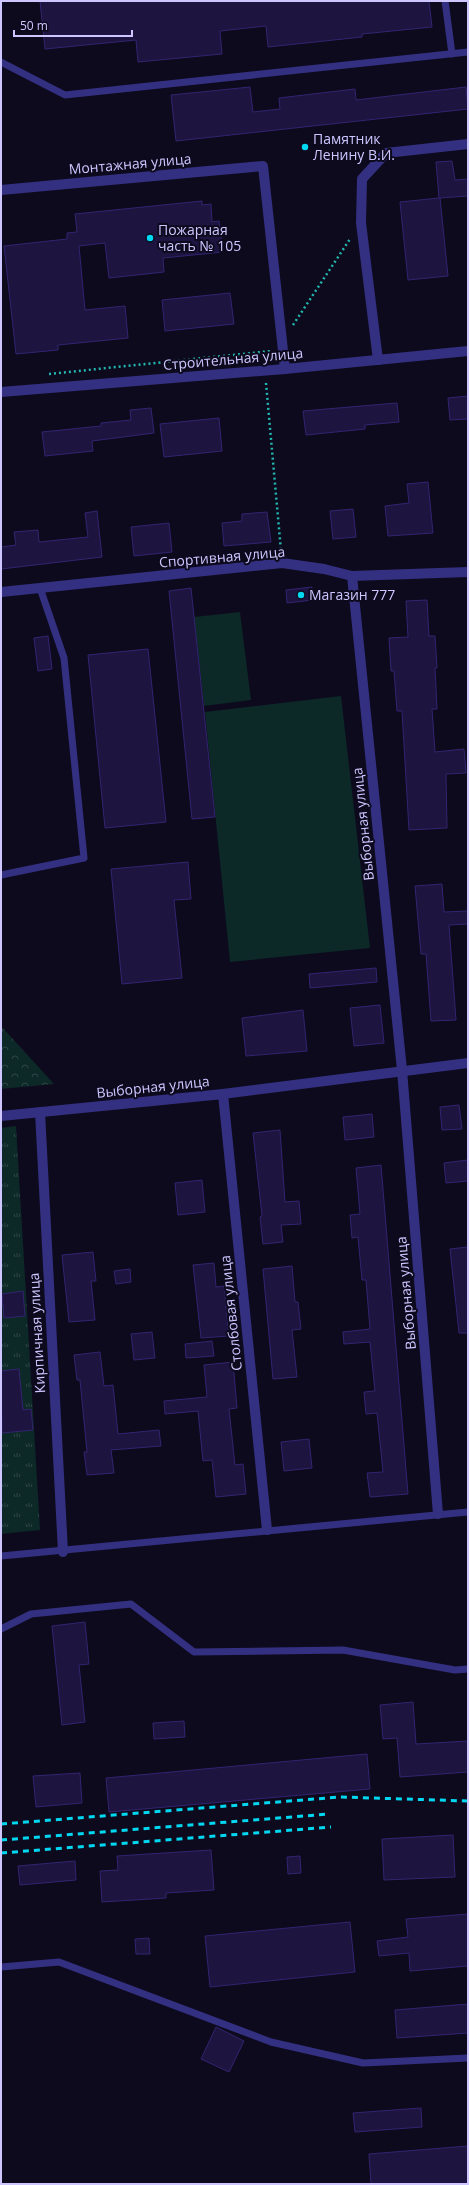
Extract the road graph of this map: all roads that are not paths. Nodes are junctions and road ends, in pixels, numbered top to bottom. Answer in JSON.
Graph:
{"nodes":[{"id":1,"x":445,"y":1,"type":"edge"},
{"id":2,"x":468,"y":52,"type":"edge"},
{"id":3,"x":452,"y":54,"type":"junction"},
{"id":4,"x":1,"y":62,"type":"edge"},
{"id":5,"x":468,"y":144,"type":"edge"},
{"id":6,"x":1,"y":190,"type":"edge"},
{"id":7,"x":468,"y":351,"type":"edge"},
{"id":8,"x":378,"y":360,"type":"junction"},
{"id":9,"x":285,"y":369,"type":"junction"},
{"id":10,"x":1,"y":392,"type":"edge"},
{"id":11,"x":468,"y":572,"type":"edge"},
{"id":12,"x":352,"y":576,"type":"junction"},
{"id":13,"x":40,"y":588,"type":"junction"},
{"id":14,"x":1,"y":592,"type":"edge"},
{"id":15,"x":1,"y":875,"type":"edge"},
{"id":16,"x":468,"y":1063,"type":"edge"},
{"id":17,"x":402,"y":1070,"type":"junction"},
{"id":18,"x":223,"y":1094,"type":"junction"},
{"id":19,"x":40,"y":1112,"type":"junction"},
{"id":20,"x":1,"y":1116,"type":"edge"},
{"id":21,"x":468,"y":1512,"type":"edge"},
{"id":22,"x":438,"y":1514,"type":"junction"},
{"id":23,"x":267,"y":1530,"type":"junction"},
{"id":24,"x":63,"y":1552,"type":"junction"},
{"id":25,"x":1,"y":1556,"type":"edge"},
{"id":26,"x":1,"y":1629,"type":"edge"},
{"id":27,"x":468,"y":1669,"type":"edge"},
{"id":28,"x":1,"y":1967,"type":"edge"},
{"id":29,"x":468,"y":2058,"type":"edge"}],
"edges":[{"from":1,"to":3,"type":"lane"},
{"from":2,"to":3,"type":"lane"},
{"from":3,"to":4,"type":"lane"},
{"from":5,"to":8,"type":"street"},
{"from":6,"to":9,"type":"street","name":"Монтажная улица"},
{"from":7,"to":8,"type":"street","name":"Строительная улица"},
{"from":8,"to":9,"type":"street","name":"Строительная улица"},
{"from":9,"to":10,"type":"street","name":"Строительная улица"},
{"from":11,"to":12,"type":"street","name":"Спортивная улица"},
{"from":12,"to":13,"type":"street","name":"Спортивная улица"},
{"from":12,"to":17,"type":"street","name":"Выборная улица"},
{"from":13,"to":14,"type":"street","name":"Спортивная улица"},
{"from":13,"to":15,"type":"lane"},
{"from":16,"to":17,"type":"street","name":"Выборная улица"},
{"from":17,"to":18,"type":"street","name":"Выборная улица"},
{"from":17,"to":22,"type":"street","name":"Выборная улица"},
{"from":18,"to":19,"type":"street","name":"Выборная улица"},
{"from":18,"to":23,"type":"street","name":"Столбовая улица"},
{"from":19,"to":20,"type":"street","name":"Выборная улица"},
{"from":19,"to":24,"type":"street","name":"Кирпичная улица"},
{"from":21,"to":22,"type":"lane"},
{"from":22,"to":23,"type":"lane"},
{"from":23,"to":24,"type":"lane"},
{"from":24,"to":25,"type":"lane"},
{"from":26,"to":27,"type":"lane"},
{"from":28,"to":29,"type":"lane"}]}
